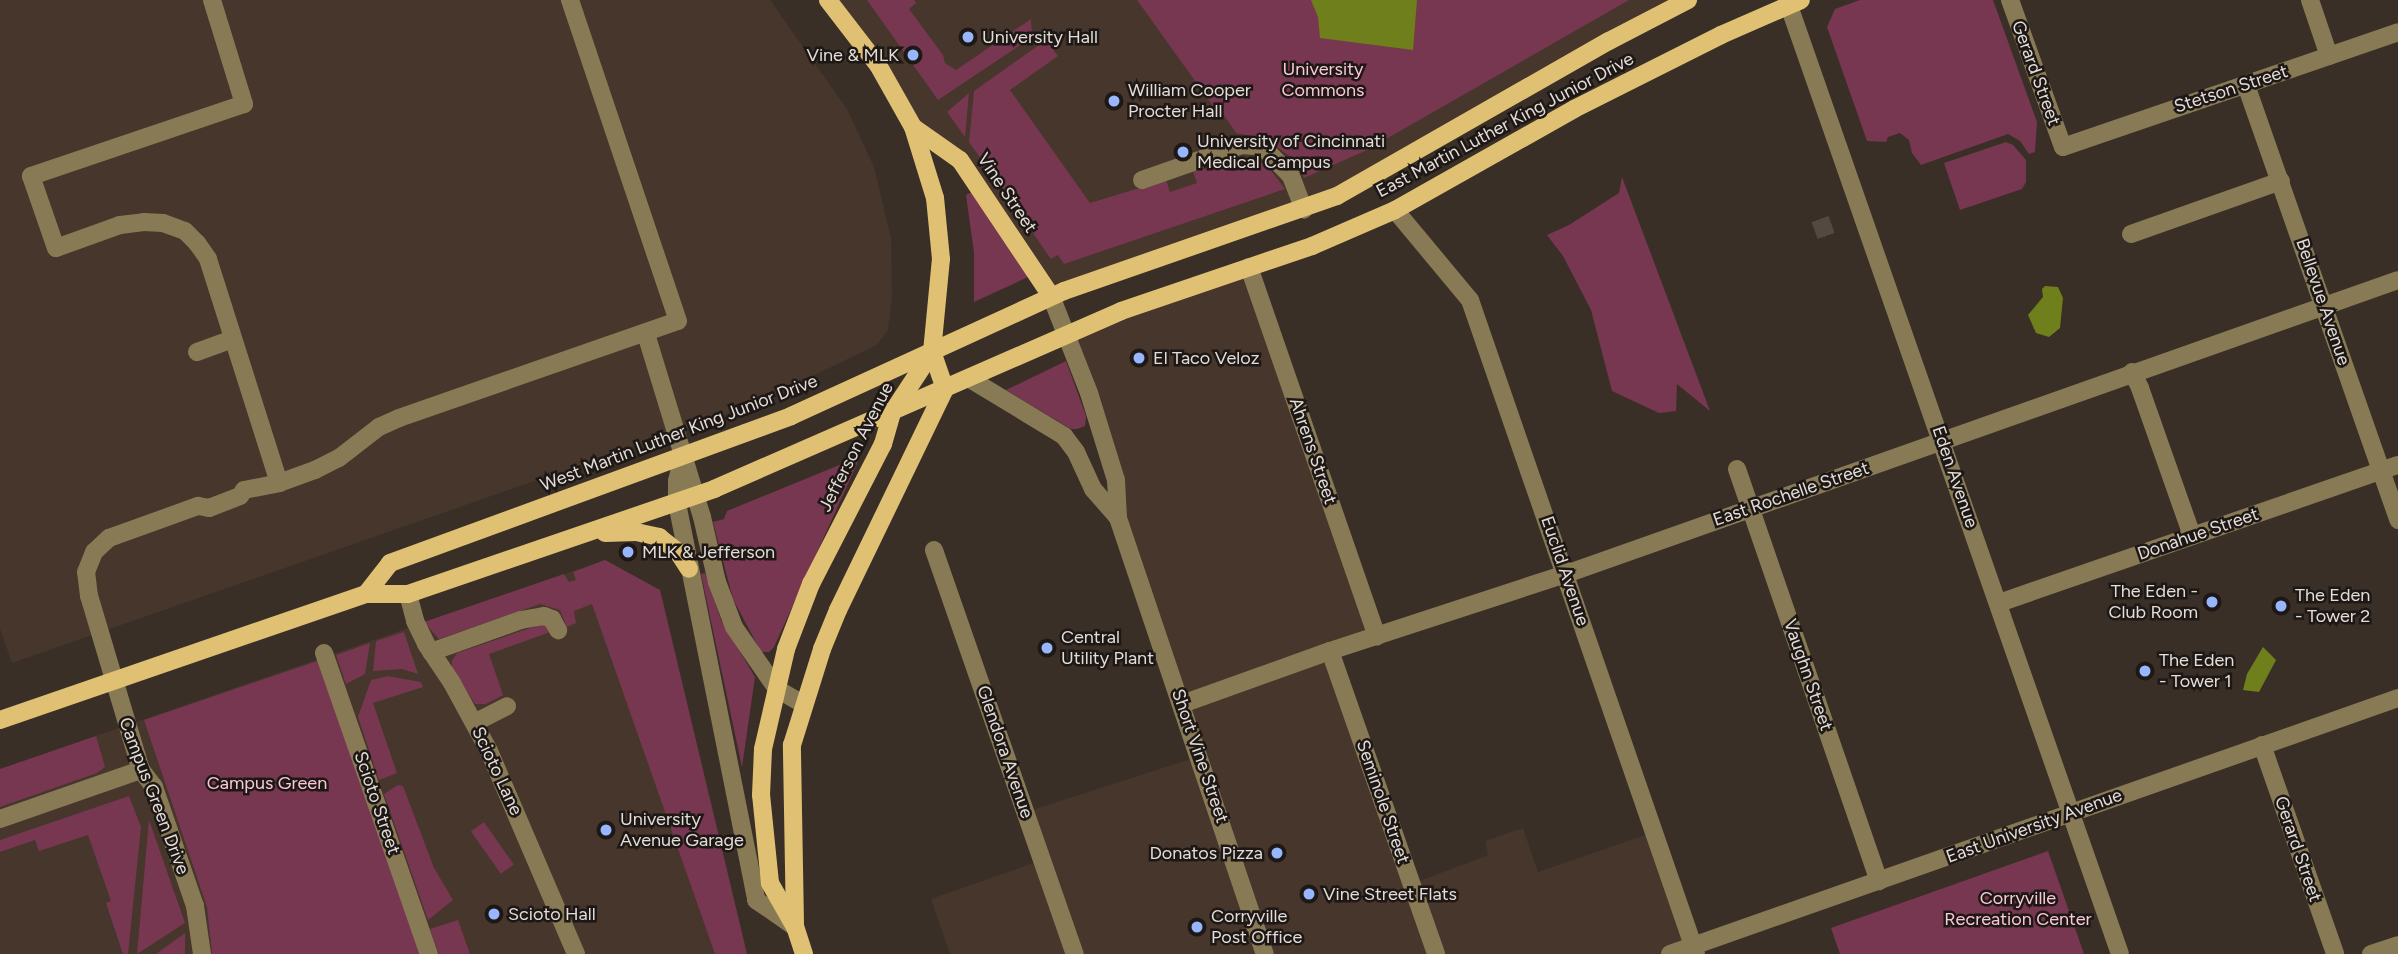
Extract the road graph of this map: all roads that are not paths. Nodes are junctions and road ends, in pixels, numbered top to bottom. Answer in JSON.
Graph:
{"nodes":[{"id":1,"x":212,"y":0,"type":"edge"},
{"id":2,"x":570,"y":0,"type":"edge"},
{"id":3,"x":828,"y":0,"type":"edge"},
{"id":4,"x":1688,"y":0,"type":"edge"},
{"id":5,"x":2010,"y":0,"type":"edge"},
{"id":6,"x":2310,"y":0,"type":"edge"},
{"id":7,"x":1792,"y":1,"type":"edge"},
{"id":8,"x":2398,"y":32,"type":"edge"},
{"id":9,"x":2329,"y":56,"type":"junction"},
{"id":10,"x":2246,"y":85,"type":"junction"},
{"id":11,"x":913,"y":127,"type":"junction"},
{"id":12,"x":2063,"y":146,"type":"joint"},
{"id":13,"x":1142,"y":180,"type":"dead end"},
{"id":14,"x":2281,"y":181,"type":"junction"},
{"id":15,"x":1304,"y":210,"type":"junction"},
{"id":16,"x":1395,"y":210,"type":"junction"},
{"id":17,"x":2131,"y":234,"type":"dead end"},
{"id":18,"x":1249,"y":267,"type":"junction"},
{"id":19,"x":2398,"y":280,"type":"edge"},
{"id":20,"x":1051,"y":296,"type":"junction"},
{"id":21,"x":2324,"y":305,"type":"junction"},
{"id":22,"x":1067,"y":333,"type":"junction"},
{"id":23,"x":646,"y":334,"type":"junction"},
{"id":24,"x":233,"y":339,"type":"junction"},
{"id":25,"x":197,"y":352,"type":"dead end"},
{"id":26,"x":932,"y":352,"type":"junction"},
{"id":27,"x":2132,"y":372,"type":"junction"},
{"id":28,"x":970,"y":379,"type":"junction"},
{"id":29,"x":945,"y":389,"type":"junction"},
{"id":30,"x":892,"y":413,"type":"junction"},
{"id":31,"x":1942,"y":439,"type":"junction"},
{"id":32,"x":682,"y":457,"type":"junction"},
{"id":33,"x":1737,"y":468,"type":"dead end"},
{"id":34,"x":2390,"y":468,"type":"edge"},
{"id":35,"x":279,"y":483,"type":"junction"},
{"id":36,"x":696,"y":496,"type":"junction"},
{"id":37,"x":677,"y":503,"type":"junction"},
{"id":38,"x":1751,"y":508,"type":"junction"},
{"id":39,"x":1118,"y":518,"type":"junction"},
{"id":40,"x":2398,"y":520,"type":"edge"},
{"id":41,"x":2192,"y":536,"type":"junction"},
{"id":42,"x":567,"y":538,"type":"junction"},
{"id":43,"x":933,"y":550,"type":"dead end"},
{"id":44,"x":689,"y":569,"type":"junction"},
{"id":45,"x":1566,"y":574,"type":"junction"},
{"id":46,"x":366,"y":594,"type":"junction"},
{"id":47,"x":408,"y":594,"type":"junction"},
{"id":48,"x":1999,"y":603,"type":"junction"},
{"id":49,"x":558,"y":630,"type":"dead end"},
{"id":50,"x":1377,"y":636,"type":"junction"},
{"id":51,"x":1330,"y":651,"type":"junction"},
{"id":52,"x":431,"y":652,"type":"junction"},
{"id":53,"x":324,"y":653,"type":"dead end"},
{"id":54,"x":113,"y":680,"type":"junction"},
{"id":55,"x":776,"y":689,"type":"junction"},
{"id":56,"x":2398,"y":698,"type":"edge"},
{"id":57,"x":803,"y":704,"type":"junction"},
{"id":58,"x":1182,"y":704,"type":"junction"},
{"id":59,"x":507,"y":706,"type":"dead end"},
{"id":60,"x":0,"y":720,"type":"edge"},
{"id":61,"x":474,"y":723,"type":"junction"},
{"id":62,"x":2262,"y":745,"type":"junction"},
{"id":63,"x":141,"y":770,"type":"junction"},
{"id":64,"x":2072,"y":814,"type":"junction"},
{"id":65,"x":0,"y":819,"type":"edge"},
{"id":66,"x":1879,"y":881,"type":"junction"},
{"id":67,"x":795,"y":927,"type":"junction"},
{"id":68,"x":2398,"y":945,"type":"edge"},
{"id":69,"x":1694,"y":950,"type":"edge"},
{"id":70,"x":202,"y":954,"type":"edge"},
{"id":71,"x":429,"y":954,"type":"edge"},
{"id":72,"x":576,"y":954,"type":"edge"},
{"id":73,"x":804,"y":954,"type":"edge"},
{"id":74,"x":1075,"y":954,"type":"edge"},
{"id":75,"x":1265,"y":954,"type":"edge"},
{"id":76,"x":1436,"y":954,"type":"edge"},
{"id":77,"x":1670,"y":954,"type":"edge"},
{"id":78,"x":2120,"y":954,"type":"edge"},
{"id":79,"x":2335,"y":954,"type":"edge"},
{"id":80,"x":2371,"y":954,"type":"edge"}],
"edges":[{"from":1,"to":24,"type":"street"},
{"from":2,"to":23,"type":"street","name":"Campus Green Drive"},
{"from":3,"to":11,"type":"main road","name":"Vine Street"},
{"from":4,"to":15,"type":"main road","name":"East Martin Luther King Junior Drive"},
{"from":5,"to":12,"type":"street","name":"Gerard Street"},
{"from":6,"to":9,"type":"street"},
{"from":7,"to":16,"type":"main road","name":"East Martin Luther King Junior Drive"},
{"from":7,"to":31,"type":"street","name":"Eden Avenue"},
{"from":8,"to":9,"type":"street","name":"Stetson Street"},
{"from":9,"to":10,"type":"street","name":"Stetson Street"},
{"from":10,"to":12,"type":"street","name":"Stetson Street"},
{"from":10,"to":14,"type":"street","name":"Bellevue Avenue"},
{"from":11,"to":20,"type":"main road","name":"Vine Street"},
{"from":11,"to":26,"type":"main road","name":"Vine Street"},
{"from":13,"to":15,"type":"street"},
{"from":14,"to":17,"type":"street"},
{"from":14,"to":21,"type":"street","name":"Bellevue Avenue"},
{"from":15,"to":20,"type":"main road","name":"East Martin Luther King Junior Drive"},
{"from":16,"to":18,"type":"main road","name":"East Martin Luther King Junior Drive"},
{"from":16,"to":45,"type":"street","name":"Euclid Avenue"},
{"from":18,"to":22,"type":"main road","name":"East Martin Luther King Junior Drive"},
{"from":18,"to":50,"type":"street","name":"Ahrens Street"},
{"from":19,"to":21,"type":"street","name":"East Rochelle Street"},
{"from":20,"to":22,"type":"street","name":"Short Vine Street"},
{"from":20,"to":26,"type":"main road","name":"West Martin Luther King Junior Drive"},
{"from":21,"to":27,"type":"street","name":"East Rochelle Street"},
{"from":21,"to":34,"type":"street","name":"Bellevue Avenue"},
{"from":22,"to":28,"type":"main road"},
{"from":22,"to":39,"type":"street","name":"Short Vine Street"},
{"from":23,"to":32,"type":"street"},
{"from":23,"to":35,"type":"street","name":"Campus Green Drive"},
{"from":24,"to":25,"type":"street"},
{"from":24,"to":35,"type":"street"},
{"from":26,"to":29,"type":"main road"},
{"from":26,"to":30,"type":"main road","name":"Jefferson Avenue"},
{"from":26,"to":32,"type":"main road","name":"West Martin Luther King Junior Drive"},
{"from":27,"to":31,"type":"street","name":"East Rochelle Street"},
{"from":27,"to":41,"type":"street"},
{"from":28,"to":29,"type":"main road"},
{"from":28,"to":39,"type":"street","name":"Short Vine Street"},
{"from":29,"to":30,"type":"main road"},
{"from":29,"to":57,"type":"main road","name":"Jefferson Avenue"},
{"from":30,"to":36,"type":"main road"},
{"from":30,"to":55,"type":"main road","name":"Jefferson Avenue"},
{"from":31,"to":38,"type":"street","name":"East Rochelle Street"},
{"from":31,"to":48,"type":"street","name":"Eden Avenue"},
{"from":32,"to":36,"type":"street"},
{"from":32,"to":37,"type":"street"},
{"from":32,"to":46,"type":"main road","name":"West Martin Luther King Junior Drive"},
{"from":33,"to":38,"type":"street","name":"Vaughn Street"},
{"from":34,"to":40,"type":"street","name":"Bellevue Avenue"},
{"from":34,"to":41,"type":"street","name":"Donahue Street"},
{"from":35,"to":54,"type":"street","name":"Campus Green Drive"},
{"from":36,"to":37,"type":"main road"},
{"from":36,"to":55,"type":"street"},
{"from":37,"to":42,"type":"main road"},
{"from":37,"to":44,"type":"street"},
{"from":38,"to":45,"type":"street","name":"East Rochelle Street"},
{"from":38,"to":66,"type":"street","name":"Vaughn Street"},
{"from":39,"to":58,"type":"street","name":"Short Vine Street"},
{"from":41,"to":48,"type":"street","name":"Donahue Street"},
{"from":42,"to":44,"type":"main road"},
{"from":42,"to":47,"type":"main road"},
{"from":43,"to":74,"type":"street","name":"Glendora Avenue"},
{"from":44,"to":67,"type":"street"},
{"from":45,"to":50,"type":"street","name":"East Rochelle Street"},
{"from":45,"to":69,"type":"street","name":"Euclid Avenue"},
{"from":46,"to":47,"type":"main road"},
{"from":46,"to":54,"type":"main road"},
{"from":47,"to":52,"type":"street","name":"Scioto Lane"},
{"from":48,"to":64,"type":"street","name":"Eden Avenue"},
{"from":49,"to":52,"type":"street"},
{"from":50,"to":51,"type":"street","name":"East Rochelle Street"},
{"from":51,"to":58,"type":"street","name":"East Rochelle Street"},
{"from":51,"to":76,"type":"street","name":"Seminole Street"},
{"from":52,"to":61,"type":"street","name":"Scioto Lane"},
{"from":53,"to":71,"type":"street","name":"Scioto Street"},
{"from":54,"to":60,"type":"main road"},
{"from":54,"to":63,"type":"street","name":"Campus Green Drive"},
{"from":55,"to":57,"type":"street"},
{"from":55,"to":67,"type":"main road","name":"Jefferson Avenue"},
{"from":56,"to":62,"type":"street","name":"East University Avenue"},
{"from":57,"to":67,"type":"main road","name":"Jefferson Avenue"},
{"from":58,"to":75,"type":"street","name":"Short Vine Street"},
{"from":59,"to":61,"type":"street"},
{"from":61,"to":72,"type":"street","name":"Scioto Lane"},
{"from":62,"to":64,"type":"street","name":"East University Avenue"},
{"from":62,"to":79,"type":"street","name":"Gerard Street"},
{"from":63,"to":65,"type":"street"},
{"from":63,"to":70,"type":"street","name":"Campus Green Drive"},
{"from":64,"to":66,"type":"street","name":"East University Avenue"},
{"from":64,"to":78,"type":"street","name":"Eden Avenue"},
{"from":66,"to":69,"type":"street","name":"East University Avenue"},
{"from":67,"to":73,"type":"main road","name":"Jefferson Avenue"},
{"from":68,"to":80,"type":"street"},
{"from":69,"to":77,"type":"street","name":"East University Avenue"}]}
